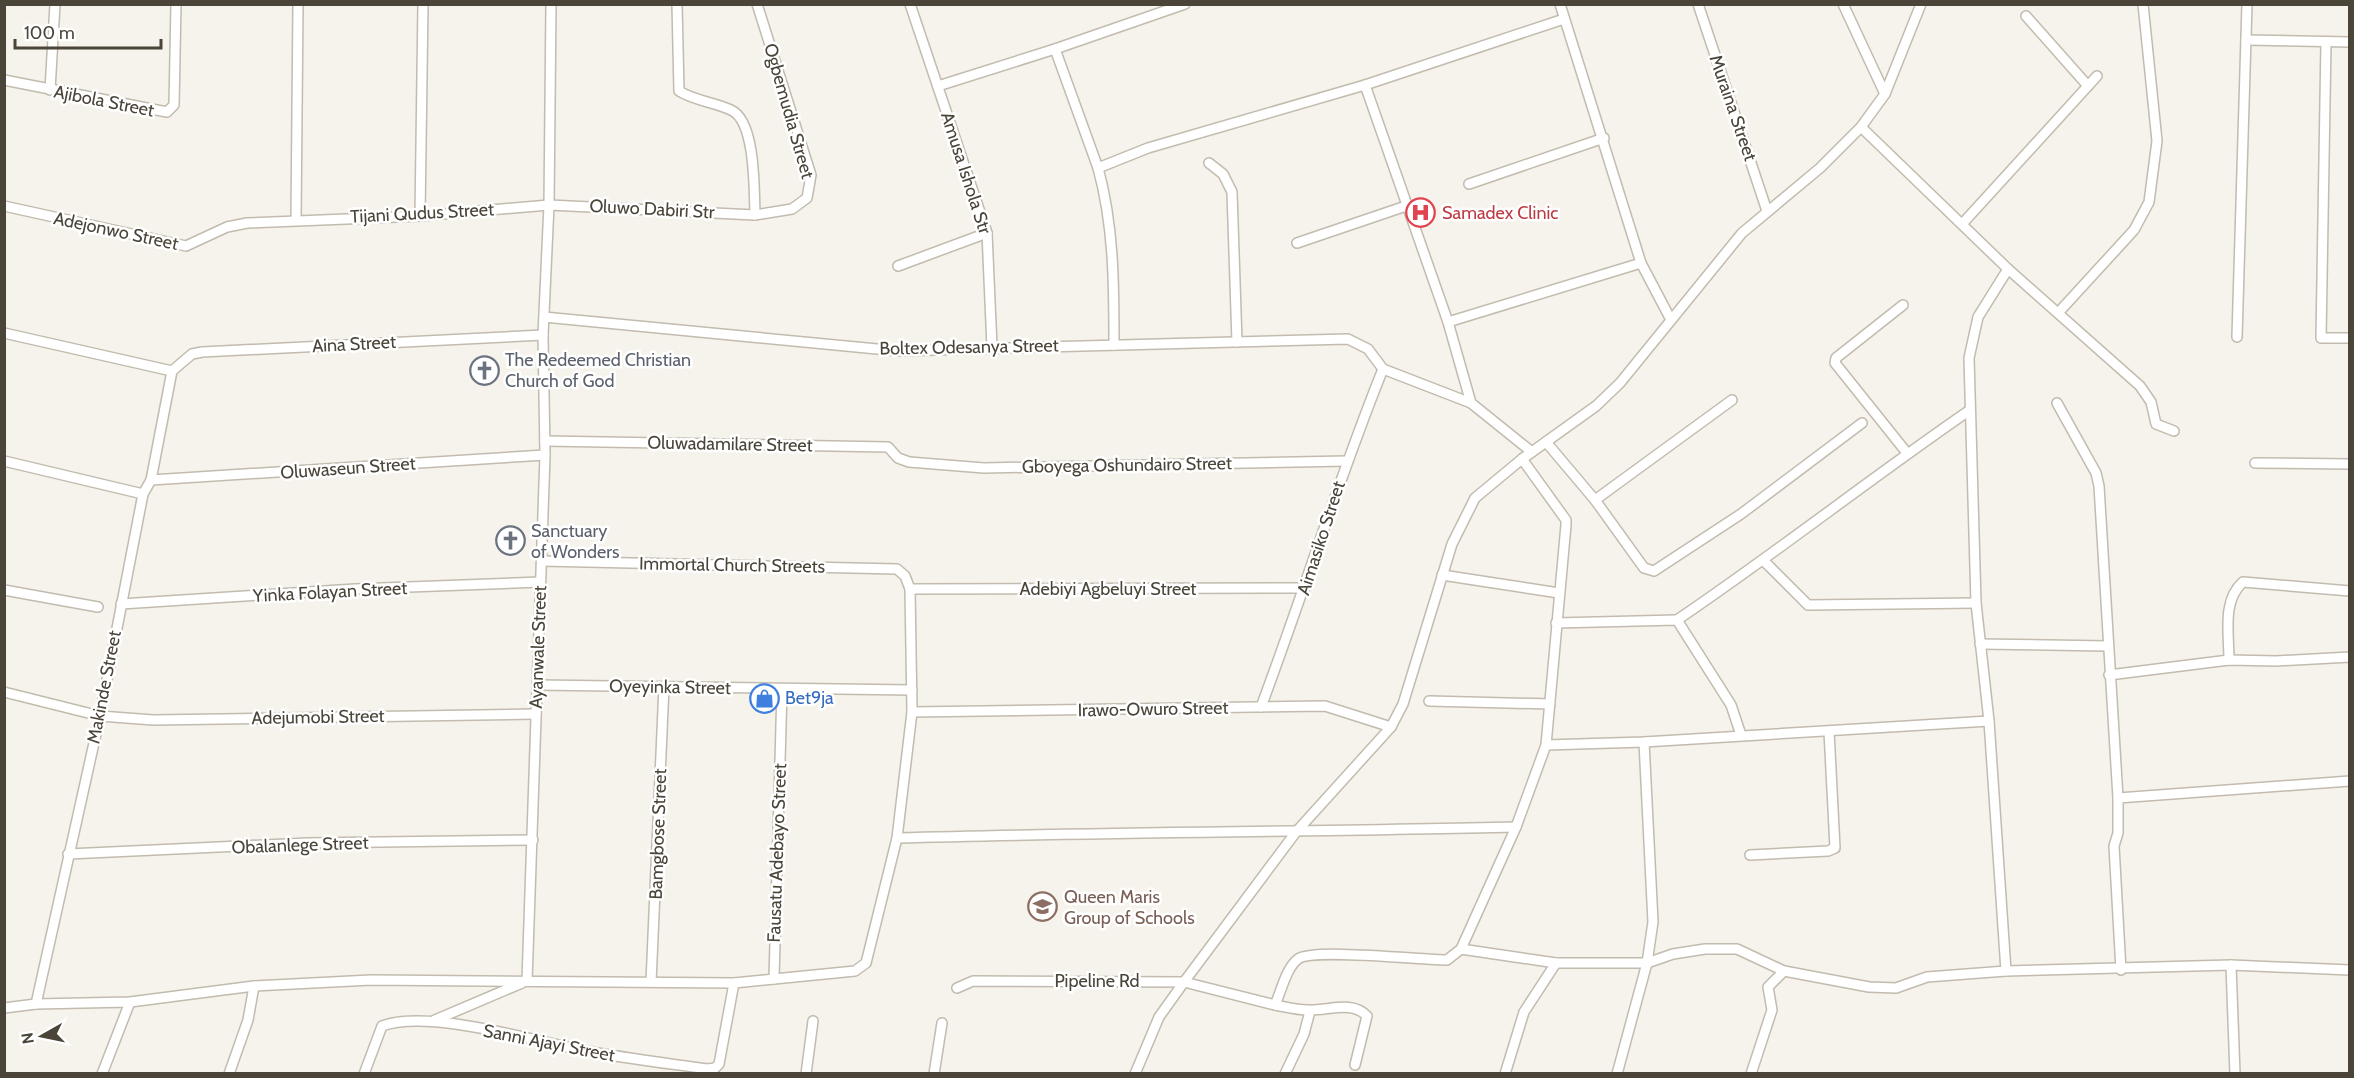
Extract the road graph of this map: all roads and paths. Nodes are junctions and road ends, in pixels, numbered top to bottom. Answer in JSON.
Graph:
{"nodes":[{"id":1,"x":55,"y":4,"type":"edge"},
{"id":2,"x":176,"y":4,"type":"edge"},
{"id":3,"x":298,"y":4,"type":"edge"},
{"id":4,"x":423,"y":4,"type":"edge"},
{"id":5,"x":551,"y":4,"type":"edge"},
{"id":6,"x":677,"y":4,"type":"edge"},
{"id":7,"x":757,"y":4,"type":"edge"},
{"id":8,"x":910,"y":4,"type":"edge"},
{"id":9,"x":1185,"y":4,"type":"edge"},
{"id":10,"x":1560,"y":4,"type":"edge"},
{"id":11,"x":1698,"y":4,"type":"edge"},
{"id":12,"x":1843,"y":4,"type":"edge"},
{"id":13,"x":1921,"y":4,"type":"edge"},
{"id":14,"x":2143,"y":4,"type":"edge"},
{"id":15,"x":2247,"y":4,"type":"edge"},
{"id":16,"x":2026,"y":16,"type":"dead end"},
{"id":17,"x":1564,"y":19,"type":"junction"},
{"id":18,"x":2246,"y":40,"type":"junction"},
{"id":19,"x":2326,"y":42,"type":"junction"},
{"id":20,"x":2349,"y":42,"type":"edge"},
{"id":21,"x":1055,"y":49,"type":"junction"},
{"id":22,"x":2097,"y":76,"type":"dead end"},
{"id":23,"x":4,"y":80,"type":"edge"},
{"id":24,"x":1365,"y":85,"type":"junction"},
{"id":25,"x":938,"y":86,"type":"junction"},
{"id":26,"x":2088,"y":86,"type":"junction"},
{"id":27,"x":50,"y":90,"type":"junction"},
{"id":28,"x":1885,"y":94,"type":"junction"},
{"id":29,"x":1861,"y":127,"type":"junction"},
{"id":30,"x":1604,"y":138,"type":"junction"},
{"id":31,"x":1209,"y":163,"type":"dead end"},
{"id":32,"x":1098,"y":168,"type":"junction"},
{"id":33,"x":1470,"y":184,"type":"dead end"},
{"id":34,"x":549,"y":205,"type":"junction"},
{"id":35,"x":4,"y":206,"type":"edge"},
{"id":36,"x":1406,"y":206,"type":"junction"},
{"id":37,"x":1767,"y":211,"type":"junction"},
{"id":38,"x":755,"y":215,"type":"junction"},
{"id":39,"x":420,"y":216,"type":"junction"},
{"id":40,"x":296,"y":219,"type":"junction"},
{"id":41,"x":1963,"y":223,"type":"junction"},
{"id":42,"x":987,"y":233,"type":"junction"},
{"id":43,"x":1297,"y":243,"type":"dead end"},
{"id":44,"x":1641,"y":263,"type":"junction"},
{"id":45,"x":898,"y":266,"type":"dead end"},
{"id":46,"x":2008,"y":269,"type":"junction"},
{"id":47,"x":1903,"y":305,"type":"dead end"},
{"id":48,"x":2058,"y":313,"type":"junction"},
{"id":49,"x":544,"y":317,"type":"junction"},
{"id":50,"x":1671,"y":320,"type":"junction"},
{"id":51,"x":1448,"y":322,"type":"junction"},
{"id":52,"x":4,"y":333,"type":"edge"},
{"id":53,"x":543,"y":335,"type":"junction"},
{"id":54,"x":2236,"y":337,"type":"dead end"},
{"id":55,"x":2349,"y":338,"type":"edge"},
{"id":56,"x":1237,"y":342,"type":"junction"},
{"id":57,"x":1114,"y":345,"type":"junction"},
{"id":58,"x":992,"y":347,"type":"junction"},
{"id":59,"x":1383,"y":369,"type":"junction"},
{"id":60,"x":172,"y":371,"type":"junction"},
{"id":61,"x":1732,"y":400,"type":"dead end"},
{"id":62,"x":1471,"y":403,"type":"junction"},
{"id":63,"x":2057,"y":403,"type":"dead end"},
{"id":64,"x":1970,"y":410,"type":"junction"},
{"id":65,"x":1862,"y":423,"type":"dead end"},
{"id":66,"x":2174,"y":430,"type":"dead end"},
{"id":67,"x":545,"y":441,"type":"junction"},
{"id":68,"x":1546,"y":442,"type":"junction"},
{"id":69,"x":1532,"y":452,"type":"junction"},
{"id":70,"x":1907,"y":453,"type":"junction"},
{"id":71,"x":545,"y":455,"type":"junction"},
{"id":72,"x":1522,"y":459,"type":"junction"},
{"id":73,"x":4,"y":461,"type":"edge"},
{"id":74,"x":1346,"y":461,"type":"junction"},
{"id":75,"x":909,"y":462,"type":"joint"},
{"id":76,"x":2255,"y":463,"type":"dead end"},
{"id":77,"x":2349,"y":464,"type":"edge"},
{"id":78,"x":151,"y":480,"type":"junction"},
{"id":79,"x":143,"y":494,"type":"junction"},
{"id":80,"x":1595,"y":500,"type":"junction"},
{"id":81,"x":542,"y":561,"type":"junction"},
{"id":82,"x":1764,"y":561,"type":"junction"},
{"id":83,"x":1442,"y":575,"type":"junction"},
{"id":84,"x":540,"y":582,"type":"junction"},
{"id":85,"x":910,"y":588,"type":"junction"},
{"id":86,"x":1305,"y":588,"type":"junction"},
{"id":87,"x":4,"y":590,"type":"edge"},
{"id":88,"x":2349,"y":591,"type":"edge"},
{"id":89,"x":1559,"y":593,"type":"junction"},
{"id":90,"x":1976,"y":603,"type":"junction"},
{"id":91,"x":121,"y":604,"type":"junction"},
{"id":92,"x":98,"y":607,"type":"dead end"},
{"id":93,"x":1677,"y":620,"type":"junction"},
{"id":94,"x":1556,"y":623,"type":"junction"},
{"id":95,"x":1980,"y":644,"type":"junction"},
{"id":96,"x":2107,"y":646,"type":"junction"},
{"id":97,"x":2349,"y":657,"type":"edge"},
{"id":98,"x":2229,"y":660,"type":"junction"},
{"id":99,"x":2109,"y":675,"type":"junction"},
{"id":100,"x":537,"y":685,"type":"junction"},
{"id":101,"x":664,"y":686,"type":"junction"},
{"id":102,"x":782,"y":689,"type":"junction"},
{"id":103,"x":912,"y":690,"type":"junction"},
{"id":104,"x":4,"y":692,"type":"edge"},
{"id":105,"x":1429,"y":701,"type":"dead end"},
{"id":106,"x":1550,"y":704,"type":"junction"},
{"id":107,"x":1261,"y":707,"type":"junction"},
{"id":108,"x":912,"y":712,"type":"junction"},
{"id":109,"x":536,"y":714,"type":"junction"},
{"id":110,"x":100,"y":716,"type":"junction"},
{"id":111,"x":1989,"y":722,"type":"junction"},
{"id":112,"x":1391,"y":727,"type":"junction"},
{"id":113,"x":1829,"y":730,"type":"junction"},
{"id":114,"x":1741,"y":735,"type":"junction"},
{"id":115,"x":1644,"y":742,"type":"junction"},
{"id":116,"x":1546,"y":745,"type":"junction"},
{"id":117,"x":2349,"y":781,"type":"edge"},
{"id":118,"x":2118,"y":798,"type":"junction"},
{"id":119,"x":1516,"y":827,"type":"junction"},
{"id":120,"x":1296,"y":832,"type":"junction"},
{"id":121,"x":897,"y":838,"type":"junction"},
{"id":122,"x":533,"y":840,"type":"junction"},
{"id":123,"x":68,"y":854,"type":"junction"},
{"id":124,"x":1750,"y":855,"type":"dead end"},
{"id":125,"x":1461,"y":949,"type":"junction"},
{"id":126,"x":1556,"y":963,"type":"junction"},
{"id":127,"x":1647,"y":963,"type":"junction"},
{"id":128,"x":2231,"y":965,"type":"junction"},
{"id":129,"x":2121,"y":969,"type":"junction"},
{"id":130,"x":2349,"y":969,"type":"edge"},
{"id":131,"x":1784,"y":971,"type":"junction"},
{"id":132,"x":2006,"y":971,"type":"junction"},
{"id":133,"x":774,"y":979,"type":"junction"},
{"id":134,"x":527,"y":981,"type":"junction"},
{"id":135,"x":651,"y":982,"type":"junction"},
{"id":136,"x":1184,"y":982,"type":"junction"},
{"id":137,"x":734,"y":983,"type":"junction"},
{"id":138,"x":254,"y":986,"type":"junction"},
{"id":139,"x":957,"y":988,"type":"dead end"},
{"id":140,"x":130,"y":1002,"type":"junction"},
{"id":141,"x":36,"y":1004,"type":"junction"},
{"id":142,"x":1275,"y":1005,"type":"junction"},
{"id":143,"x":4,"y":1008,"type":"edge"},
{"id":144,"x":1310,"y":1011,"type":"junction"},
{"id":145,"x":434,"y":1020,"type":"junction"},
{"id":146,"x":813,"y":1021,"type":"dead end"},
{"id":147,"x":942,"y":1023,"type":"dead end"},
{"id":148,"x":1355,"y":1065,"type":"dead end"},
{"id":149,"x":102,"y":1074,"type":"edge"},
{"id":150,"x":229,"y":1074,"type":"edge"},
{"id":151,"x":364,"y":1074,"type":"edge"},
{"id":152,"x":806,"y":1074,"type":"edge"},
{"id":153,"x":934,"y":1074,"type":"edge"},
{"id":154,"x":1135,"y":1074,"type":"edge"},
{"id":155,"x":1285,"y":1074,"type":"edge"},
{"id":156,"x":1505,"y":1074,"type":"edge"},
{"id":157,"x":1617,"y":1074,"type":"edge"},
{"id":158,"x":1751,"y":1074,"type":"edge"},
{"id":159,"x":2235,"y":1074,"type":"edge"}],
"edges":[{"from":1,"to":27,"type":"street"},
{"from":2,"to":27,"type":"street","name":"Ajibola Street"},
{"from":3,"to":40,"type":"street"},
{"from":4,"to":39,"type":"street"},
{"from":5,"to":34,"type":"street","name":"Ayanwale Street"},
{"from":6,"to":38,"type":"street"},
{"from":7,"to":38,"type":"street","name":"Ogbemudia Street"},
{"from":8,"to":25,"type":"street","name":"Amusa Ishola Str"},
{"from":9,"to":21,"type":"street"},
{"from":10,"to":17,"type":"street"},
{"from":11,"to":37,"type":"street","name":"Muraina Street"},
{"from":12,"to":28,"type":"street"},
{"from":13,"to":28,"type":"street"},
{"from":14,"to":48,"type":"street"},
{"from":15,"to":18,"type":"street"},
{"from":16,"to":26,"type":"street"},
{"from":17,"to":24,"type":"street"},
{"from":17,"to":30,"type":"street"},
{"from":18,"to":19,"type":"street"},
{"from":18,"to":54,"type":"street"},
{"from":19,"to":20,"type":"street"},
{"from":19,"to":55,"type":"street"},
{"from":21,"to":25,"type":"street"},
{"from":21,"to":32,"type":"street"},
{"from":22,"to":26,"type":"street"},
{"from":23,"to":27,"type":"street","name":"Ajibola Street"},
{"from":24,"to":32,"type":"street"},
{"from":24,"to":36,"type":"street"},
{"from":25,"to":42,"type":"street","name":"Amusa Ishola Str"},
{"from":26,"to":41,"type":"street"},
{"from":28,"to":29,"type":"street"},
{"from":29,"to":37,"type":"street"},
{"from":29,"to":41,"type":"street"},
{"from":30,"to":33,"type":"street"},
{"from":30,"to":44,"type":"street"},
{"from":31,"to":56,"type":"street"},
{"from":32,"to":57,"type":"street"},
{"from":34,"to":38,"type":"street","name":"Oluwo Dabiri Str"},
{"from":34,"to":39,"type":"street","name":"Tijani Qudus Street"},
{"from":34,"to":49,"type":"street","name":"Ayanwale Street"},
{"from":35,"to":40,"type":"street","name":"Adejonwo Street"},
{"from":36,"to":43,"type":"street"},
{"from":36,"to":51,"type":"street"},
{"from":37,"to":50,"type":"street"},
{"from":39,"to":40,"type":"street","name":"Tijani Qudus Street"},
{"from":41,"to":46,"type":"street"},
{"from":42,"to":45,"type":"street"},
{"from":42,"to":58,"type":"street","name":"Amusa Ishola Str"},
{"from":44,"to":50,"type":"street"},
{"from":44,"to":51,"type":"street"},
{"from":46,"to":48,"type":"street"},
{"from":46,"to":64,"type":"street"},
{"from":47,"to":70,"type":"street"},
{"from":48,"to":66,"type":"street"},
{"from":49,"to":53,"type":"street","name":"Ayanwale Street"},
{"from":49,"to":58,"type":"street","name":"Boltex Odesanya Street"},
{"from":50,"to":68,"type":"street"},
{"from":51,"to":62,"type":"street"},
{"from":52,"to":60,"type":"street"},
{"from":53,"to":60,"type":"street","name":"Aina Street"},
{"from":53,"to":67,"type":"street","name":"Ayanwale Street"},
{"from":56,"to":57,"type":"street","name":"Boltex Odesanya Street"},
{"from":56,"to":59,"type":"street","name":"Boltex Odesanya Street"},
{"from":57,"to":58,"type":"street","name":"Boltex Odesanya Street"},
{"from":59,"to":62,"type":"street"},
{"from":59,"to":74,"type":"street","name":"Aimasiko Street"},
{"from":60,"to":78,"type":"street","name":"Makinde Street"},
{"from":61,"to":80,"type":"street"},
{"from":62,"to":69,"type":"street"},
{"from":63,"to":96,"type":"street"},
{"from":64,"to":70,"type":"street"},
{"from":64,"to":90,"type":"street"},
{"from":65,"to":80,"type":"street"},
{"from":67,"to":71,"type":"street","name":"Ayanwale Street"},
{"from":67,"to":75,"type":"street","name":"Oluwadamilare Street"},
{"from":68,"to":69,"type":"street"},
{"from":68,"to":80,"type":"street"},
{"from":69,"to":72,"type":"street"},
{"from":70,"to":82,"type":"street"},
{"from":71,"to":78,"type":"street","name":"Oluwaseun Street"},
{"from":71,"to":81,"type":"street","name":"Ayanwale Street"},
{"from":72,"to":83,"type":"street"},
{"from":72,"to":89,"type":"street"},
{"from":73,"to":79,"type":"street"},
{"from":74,"to":75,"type":"street","name":"Gboyega Oshundairo Street"},
{"from":74,"to":86,"type":"street","name":"Aimasiko Street"},
{"from":76,"to":77,"type":"street"},
{"from":78,"to":79,"type":"street","name":"Makinde Street"},
{"from":79,"to":91,"type":"street","name":"Makinde Street"},
{"from":81,"to":84,"type":"street","name":"Ayanwale Street"},
{"from":81,"to":85,"type":"street","name":"Immortal Church Streets"},
{"from":82,"to":90,"type":"street"},
{"from":82,"to":93,"type":"street"},
{"from":83,"to":89,"type":"street"},
{"from":83,"to":112,"type":"street"},
{"from":84,"to":91,"type":"street","name":"Yinka Folayan Street"},
{"from":84,"to":100,"type":"street","name":"Ayanwale Street"},
{"from":85,"to":86,"type":"street","name":"Adebiyi Agbeluyi Street"},
{"from":85,"to":103,"type":"street"},
{"from":86,"to":107,"type":"street","name":"Aimasiko Street"},
{"from":87,"to":92,"type":"street"},
{"from":88,"to":98,"type":"street"},
{"from":89,"to":94,"type":"street"},
{"from":90,"to":95,"type":"street"},
{"from":91,"to":110,"type":"street","name":"Makinde Street"},
{"from":93,"to":94,"type":"street"},
{"from":93,"to":114,"type":"street"},
{"from":94,"to":106,"type":"street"},
{"from":95,"to":96,"type":"street"},
{"from":95,"to":111,"type":"street"},
{"from":96,"to":99,"type":"street"},
{"from":97,"to":98,"type":"street"},
{"from":98,"to":99,"type":"street"},
{"from":99,"to":118,"type":"street"},
{"from":100,"to":101,"type":"street","name":"Oyeyinka Street"},
{"from":100,"to":109,"type":"street","name":"Ayanwale Street"},
{"from":101,"to":102,"type":"street","name":"Oyeyinka Street"},
{"from":101,"to":135,"type":"street","name":"Bamgbose Street"},
{"from":102,"to":103,"type":"street","name":"Oyeyinka Street"},
{"from":102,"to":133,"type":"street","name":"Fausatu Adebayo Street"},
{"from":103,"to":108,"type":"street"},
{"from":104,"to":110,"type":"street","name":"Adejumobi Street"},
{"from":105,"to":106,"type":"street"},
{"from":106,"to":116,"type":"street"},
{"from":107,"to":108,"type":"street","name":"Irawo-Owuro Street"},
{"from":107,"to":112,"type":"street","name":"Irawo-Owuro Street"},
{"from":108,"to":121,"type":"street"},
{"from":109,"to":110,"type":"street","name":"Adejumobi Street"},
{"from":109,"to":122,"type":"street","name":"Ayanwale Street"},
{"from":110,"to":123,"type":"street","name":"Makinde Street"},
{"from":111,"to":113,"type":"street"},
{"from":111,"to":132,"type":"street"},
{"from":112,"to":120,"type":"street"},
{"from":113,"to":114,"type":"street"},
{"from":113,"to":124,"type":"street"},
{"from":114,"to":115,"type":"street"},
{"from":115,"to":116,"type":"street"},
{"from":115,"to":127,"type":"street"},
{"from":116,"to":119,"type":"street"},
{"from":117,"to":118,"type":"street"},
{"from":118,"to":129,"type":"street"},
{"from":119,"to":120,"type":"street"},
{"from":119,"to":125,"type":"street"},
{"from":120,"to":121,"type":"street"},
{"from":120,"to":136,"type":"street"},
{"from":121,"to":133,"type":"street"},
{"from":122,"to":123,"type":"street","name":"Obalanlege Street"},
{"from":122,"to":134,"type":"street","name":"Ayanwale Street"},
{"from":123,"to":141,"type":"street","name":"Makinde Street"},
{"from":125,"to":126,"type":"street"},
{"from":125,"to":142,"type":"street"},
{"from":126,"to":127,"type":"street"},
{"from":126,"to":156,"type":"street"},
{"from":127,"to":131,"type":"street"},
{"from":127,"to":157,"type":"street"},
{"from":128,"to":129,"type":"street"},
{"from":128,"to":130,"type":"street"},
{"from":128,"to":159,"type":"street"},
{"from":129,"to":132,"type":"street"},
{"from":131,"to":132,"type":"street"},
{"from":131,"to":158,"type":"street"},
{"from":133,"to":137,"type":"street"},
{"from":134,"to":135,"type":"street"},
{"from":134,"to":138,"type":"street"},
{"from":134,"to":145,"type":"street"},
{"from":135,"to":137,"type":"street"},
{"from":136,"to":139,"type":"street","name":"Pipeline Rd"},
{"from":136,"to":142,"type":"street","name":"Pipeline Rd"},
{"from":136,"to":154,"type":"street"},
{"from":137,"to":145,"type":"street","name":"Sanni Ajayi Street"},
{"from":138,"to":140,"type":"street"},
{"from":138,"to":150,"type":"street"},
{"from":140,"to":141,"type":"street"},
{"from":140,"to":149,"type":"street"},
{"from":141,"to":143,"type":"street"},
{"from":142,"to":144,"type":"street","name":"Pipeline Rd"},
{"from":144,"to":148,"type":"street","name":"Pipeline Rd"},
{"from":144,"to":155,"type":"street"},
{"from":145,"to":151,"type":"street","name":"Sanni Ajayi Street"},
{"from":146,"to":152,"type":"street"},
{"from":147,"to":153,"type":"street"}]}
